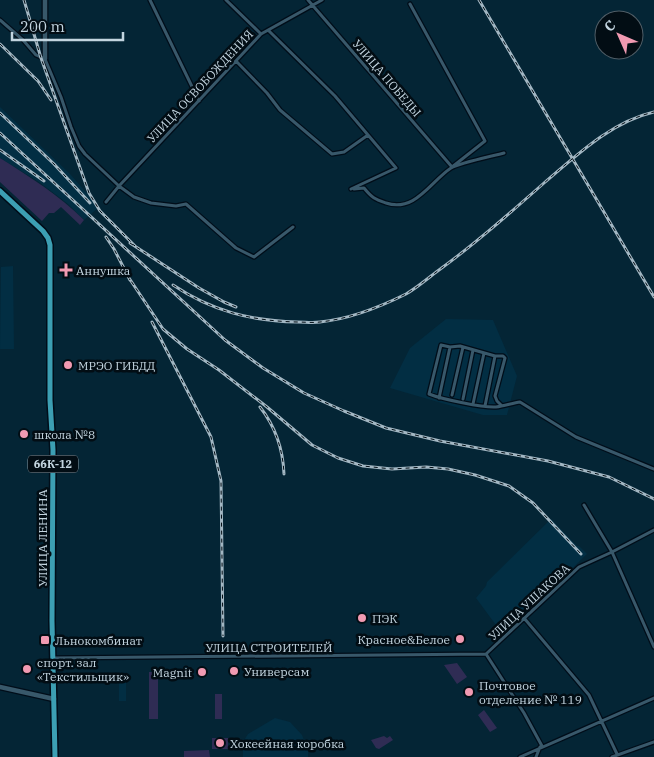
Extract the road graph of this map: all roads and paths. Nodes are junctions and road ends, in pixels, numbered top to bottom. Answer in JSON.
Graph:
{"nodes":[{"id":1,"x":45,"y":0,"type":"edge"},
{"id":2,"x":150,"y":0,"type":"edge"},
{"id":3,"x":226,"y":0,"type":"edge"},
{"id":4,"x":308,"y":0,"type":"edge"},
{"id":5,"x":322,"y":0,"type":"edge"},
{"id":6,"x":410,"y":4,"type":"dead end"},
{"id":7,"x":313,"y":6,"type":"junction"},
{"id":8,"x":0,"y":20,"type":"edge"},
{"id":9,"x":268,"y":30,"type":"junction"},
{"id":10,"x":261,"y":34,"type":"junction"},
{"id":11,"x":45,"y":59,"type":"junction"},
{"id":12,"x":236,"y":61,"type":"junction"},
{"id":13,"x":198,"y":101,"type":"junction"},
{"id":14,"x":368,"y":135,"type":"junction"},
{"id":15,"x":504,"y":153,"type":"dead end"},
{"id":16,"x":452,"y":167,"type":"junction"},
{"id":17,"x":119,"y":186,"type":"junction"},
{"id":18,"x":0,"y":191,"type":"edge"},
{"id":19,"x":106,"y":202,"type":"dead end"},
{"id":20,"x":293,"y":227,"type":"dead end"},
{"id":21,"x":450,"y":347,"type":"junction"},
{"id":22,"x":463,"y":347,"type":"junction"},
{"id":23,"x":473,"y":350,"type":"junction"},
{"id":24,"x":484,"y":353,"type":"junction"},
{"id":25,"x":495,"y":356,"type":"junction"},
{"id":26,"x":452,"y":395,"type":"dead end"},
{"id":27,"x":439,"y":398,"type":"junction"},
{"id":28,"x":463,"y":399,"type":"dead end"},
{"id":29,"x":473,"y":404,"type":"junction"},
{"id":30,"x":485,"y":406,"type":"junction"},
{"id":31,"x":502,"y":406,"type":"junction"},
{"id":32,"x":654,"y":469,"type":"edge"},
{"id":33,"x":584,"y":505,"type":"dead end"},
{"id":34,"x":654,"y":530,"type":"edge"},
{"id":35,"x":612,"y":552,"type":"junction"},
{"id":36,"x":524,"y":618,"type":"junction"},
{"id":37,"x":654,"y":647,"type":"edge"},
{"id":38,"x":486,"y":654,"type":"junction"},
{"id":39,"x":53,"y":658,"type":"junction"},
{"id":40,"x":0,"y":687,"type":"edge"},
{"id":41,"x":54,"y":698,"type":"junction"},
{"id":42,"x":654,"y":698,"type":"edge"},
{"id":43,"x":602,"y":720,"type":"junction"},
{"id":44,"x":654,"y":742,"type":"edge"},
{"id":45,"x":541,"y":746,"type":"junction"},
{"id":46,"x":617,"y":754,"type":"junction"},
{"id":47,"x":55,"y":757,"type":"edge"},
{"id":48,"x":520,"y":757,"type":"edge"},
{"id":49,"x":536,"y":757,"type":"edge"},
{"id":50,"x":612,"y":757,"type":"edge"}],
"edges":[{"from":1,"to":11,"type":"street"},
{"from":2,"to":13,"type":"street"},
{"from":3,"to":10,"type":"street"},
{"from":4,"to":7,"type":"street","name":"УЛИЦА ПОБЕДЫ"},
{"from":5,"to":7,"type":"street","name":"УЛИЦА ОСВОБОЖДЕНИЯ"},
{"from":6,"to":16,"type":"street"},
{"from":7,"to":9,"type":"street","name":"УЛИЦА ОСВОБОЖДЕНИЯ"},
{"from":7,"to":16,"type":"street","name":"УЛИЦА ПОБЕДЫ"},
{"from":8,"to":11,"type":"street"},
{"from":9,"to":10,"type":"street","name":"УЛИЦА ОСВОБОЖДЕНИЯ"},
{"from":9,"to":14,"type":"street"},
{"from":10,"to":12,"type":"street","name":"УЛИЦА ОСВОБОЖДЕНИЯ"},
{"from":11,"to":17,"type":"street"},
{"from":12,"to":13,"type":"street","name":"УЛИЦА ОСВОБОЖДЕНИЯ"},
{"from":12,"to":14,"type":"street"},
{"from":13,"to":17,"type":"street","name":"УЛИЦА ОСВОБОЖДЕНИЯ"},
{"from":14,"to":16,"type":"street"},
{"from":15,"to":16,"type":"street"},
{"from":17,"to":19,"type":"street","name":"УЛИЦА ОСВОБОЖДЕНИЯ"},
{"from":17,"to":20,"type":"street"},
{"from":18,"to":39,"type":"main road","name":"УЛИЦА ЛЕНИНА","number":"66К-12"},
{"from":21,"to":22,"type":"street"},
{"from":21,"to":27,"type":"street"},
{"from":21,"to":27,"type":"street"},
{"from":22,"to":23,"type":"street"},
{"from":22,"to":26,"type":"street"},
{"from":23,"to":24,"type":"street"},
{"from":23,"to":28,"type":"street"},
{"from":24,"to":25,"type":"street"},
{"from":24,"to":29,"type":"street"},
{"from":25,"to":30,"type":"street"},
{"from":25,"to":31,"type":"street"},
{"from":27,"to":29,"type":"street"},
{"from":29,"to":30,"type":"street"},
{"from":30,"to":31,"type":"street"},
{"from":31,"to":32,"type":"street"},
{"from":33,"to":35,"type":"street"},
{"from":34,"to":35,"type":"street","name":"УЛИЦА УШАКОВА"},
{"from":35,"to":36,"type":"street","name":"УЛИЦА УШАКОВА"},
{"from":35,"to":37,"type":"street"},
{"from":36,"to":38,"type":"street","name":"УЛИЦА УШАКОВА"},
{"from":36,"to":43,"type":"street"},
{"from":38,"to":39,"type":"street","name":"УЛИЦА СТРОИТЕЛЕЙ"},
{"from":38,"to":45,"type":"street"},
{"from":39,"to":41,"type":"main road","name":"УЛИЦА ЛЕНИНА","number":"66К-12"},
{"from":40,"to":41,"type":"street"},
{"from":41,"to":47,"type":"main road","name":"УЛИЦА ЛЕНИНА","number":"66К-12"},
{"from":42,"to":43,"type":"street"},
{"from":43,"to":45,"type":"street"},
{"from":43,"to":46,"type":"street"},
{"from":44,"to":46,"type":"street"},
{"from":45,"to":48,"type":"street"},
{"from":45,"to":49,"type":"street"},
{"from":46,"to":50,"type":"street"}]}
